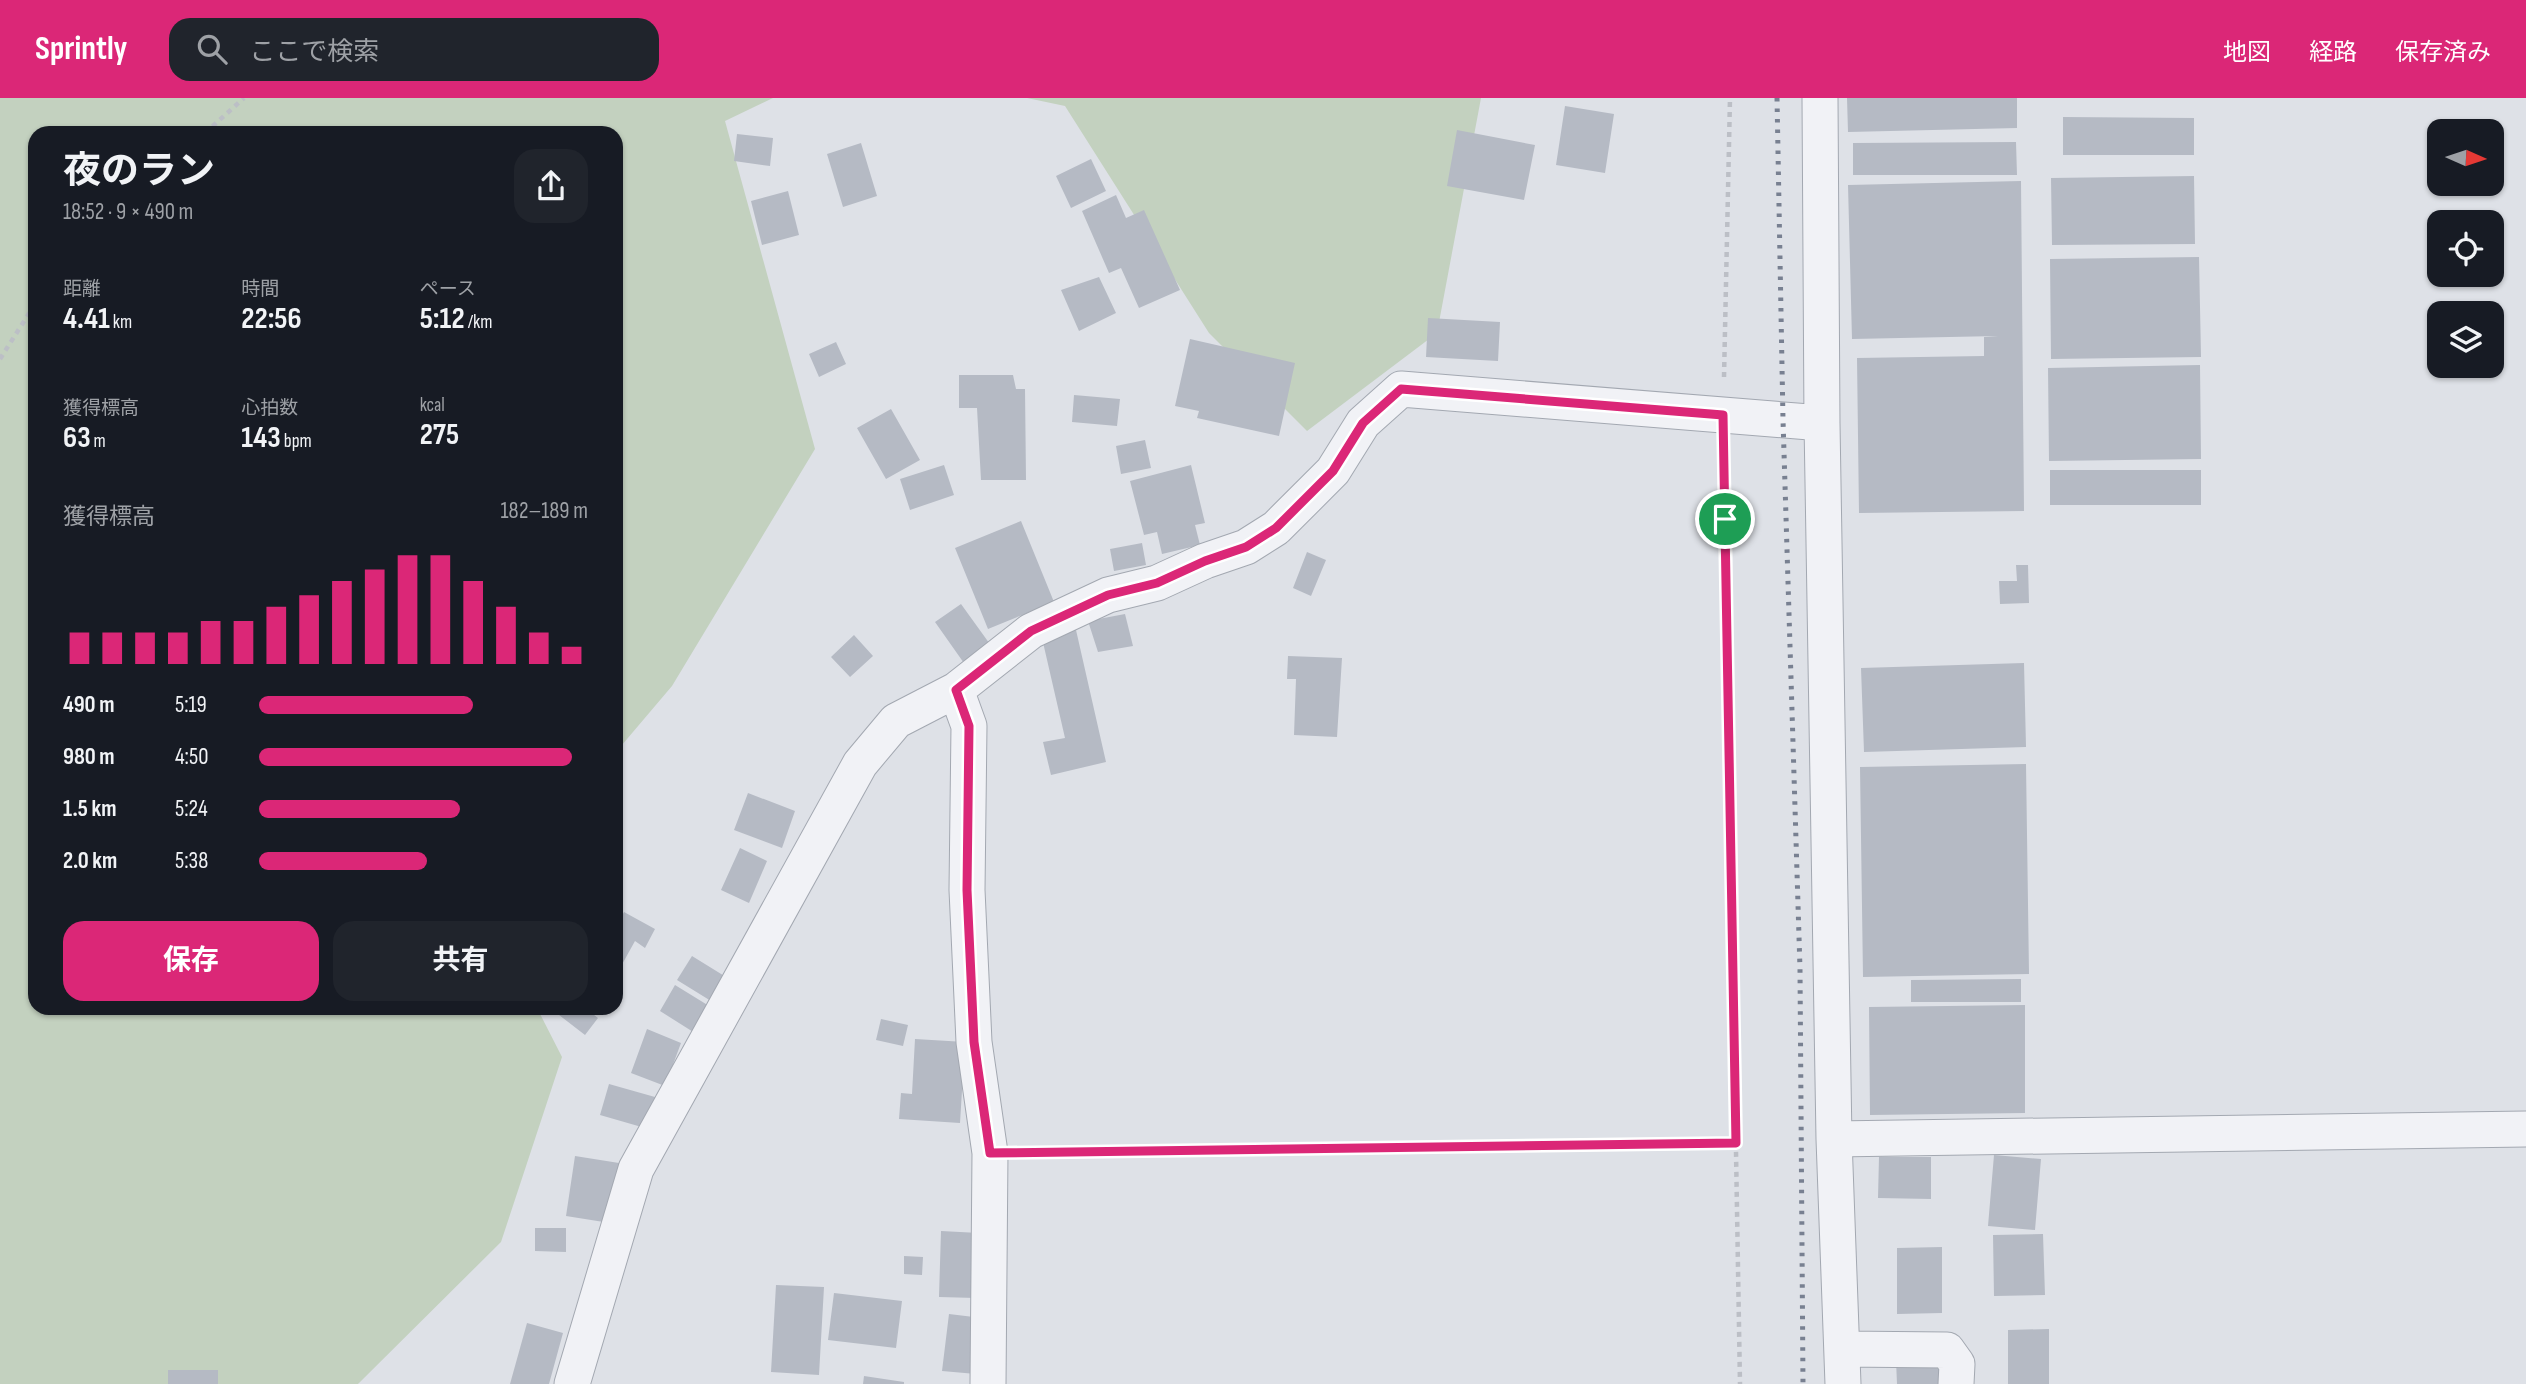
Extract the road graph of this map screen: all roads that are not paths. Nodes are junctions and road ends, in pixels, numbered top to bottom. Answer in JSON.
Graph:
{"nodes":[{"id":1,"x":1820,"y":98,"type":"edge"},
{"id":2,"x":1822,"y":423,"type":"junction"},
{"id":3,"x":956,"y":690,"type":"junction"},
{"id":4,"x":2526,"y":1129,"type":"edge"},
{"id":5,"x":1834,"y":1139,"type":"junction"},
{"id":6,"x":1843,"y":1349,"type":"junction"},
{"id":7,"x":572,"y":1384,"type":"edge"},
{"id":8,"x":988,"y":1384,"type":"edge"},
{"id":9,"x":1843,"y":1384,"type":"edge"},
{"id":10,"x":1956,"y":1384,"type":"edge"}],
"edges":[{"from":1,"to":2,"type":"street"},
{"from":2,"to":3,"type":"street"},
{"from":2,"to":5,"type":"street"},
{"from":3,"to":7,"type":"street"},
{"from":3,"to":8,"type":"street"},
{"from":4,"to":5,"type":"street"},
{"from":5,"to":6,"type":"street"},
{"from":6,"to":9,"type":"street"},
{"from":6,"to":10,"type":"street"}]}
